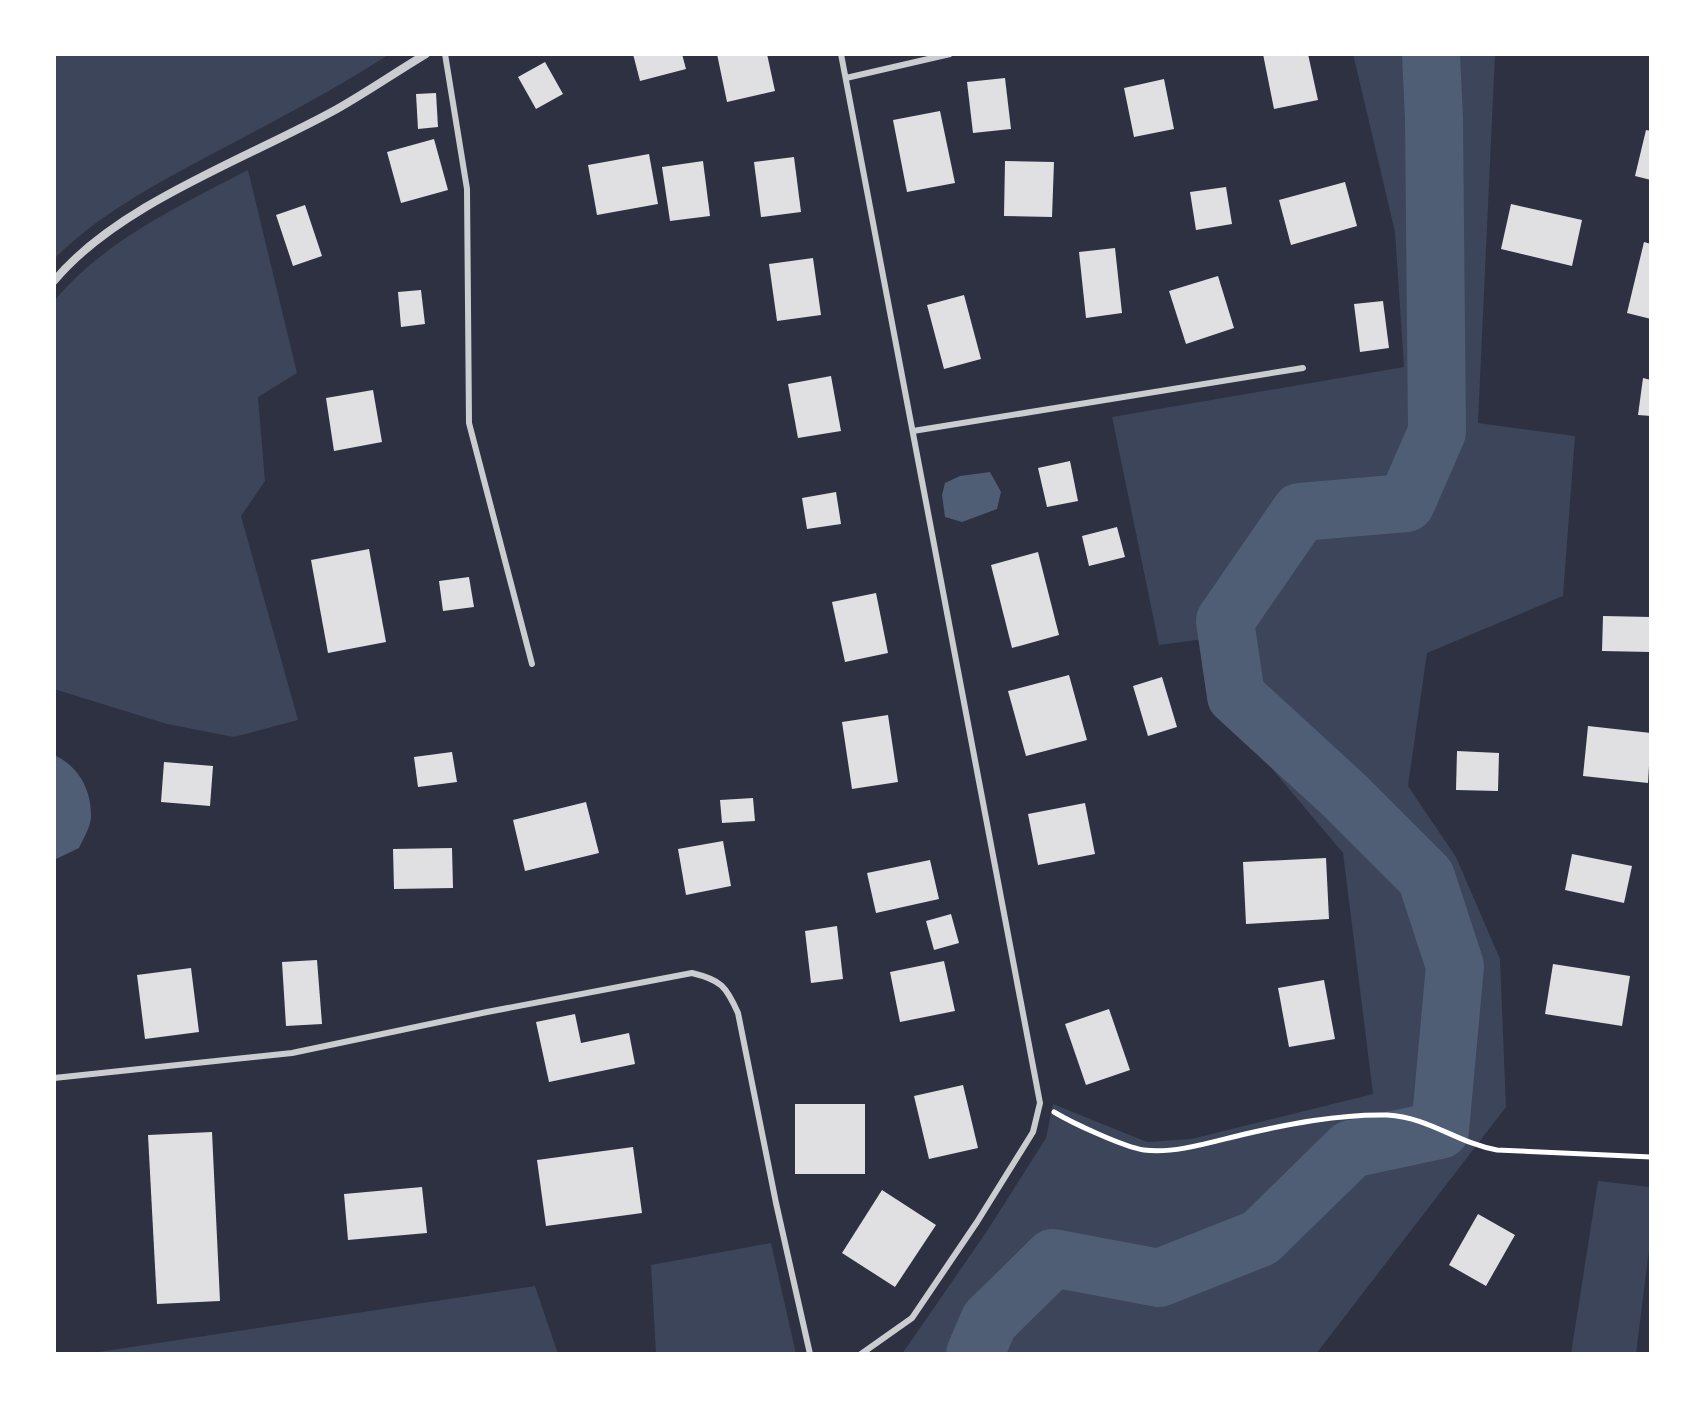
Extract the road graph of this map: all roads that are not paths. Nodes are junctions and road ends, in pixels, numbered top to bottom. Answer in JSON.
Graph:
{"nodes":[{"id":1,"x":426,"y":54,"type":"edge"},
{"id":2,"x":445,"y":54,"type":"edge"},
{"id":3,"x":841,"y":54,"type":"edge"},
{"id":4,"x":950,"y":54,"type":"edge"},
{"id":5,"x":846,"y":78,"type":"junction"},
{"id":6,"x":54,"y":281,"type":"edge"},
{"id":7,"x":1303,"y":368,"type":"dead end"},
{"id":8,"x":913,"y":431,"type":"junction"},
{"id":9,"x":532,"y":664,"type":"dead end"},
{"id":10,"x":54,"y":1078,"type":"edge"},
{"id":11,"x":810,"y":1354,"type":"edge"},
{"id":12,"x":861,"y":1354,"type":"edge"}],
"edges":[{"from":1,"to":6,"type":"street"},
{"from":2,"to":9,"type":"lane"},
{"from":3,"to":5,"type":"lane"},
{"from":4,"to":5,"type":"lane"},
{"from":5,"to":8,"type":"lane"},
{"from":7,"to":8,"type":"lane"},
{"from":8,"to":12,"type":"lane"},
{"from":10,"to":11,"type":"lane"}]}
